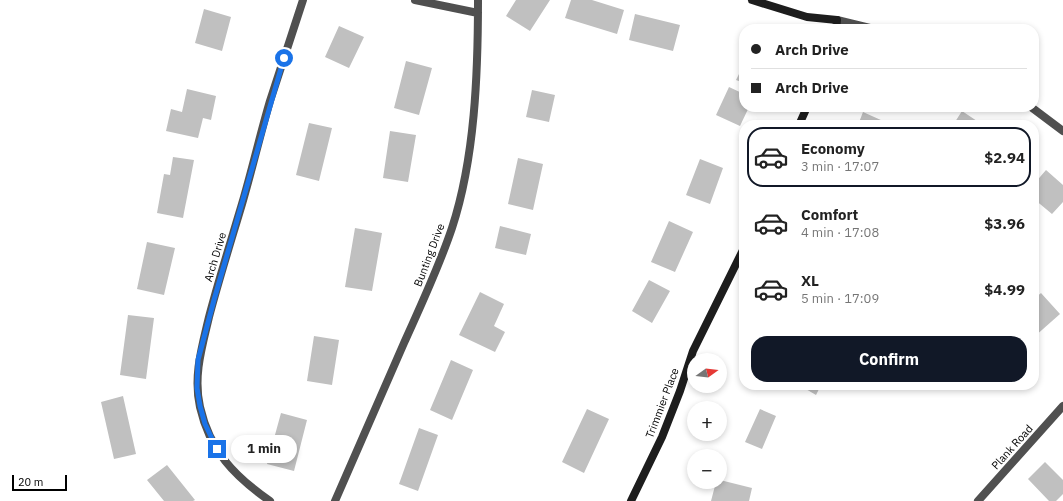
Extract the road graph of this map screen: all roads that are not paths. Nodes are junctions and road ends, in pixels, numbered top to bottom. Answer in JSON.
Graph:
{"nodes":[{"id":1,"x":303,"y":0,"type":"edge"},
{"id":2,"x":415,"y":0,"type":"edge"},
{"id":3,"x":478,"y":0,"type":"edge"},
{"id":4,"x":752,"y":0,"type":"edge"},
{"id":5,"x":478,"y":13,"type":"junction"},
{"id":6,"x":837,"y":20,"type":"junction"},
{"id":7,"x":837,"y":24,"type":"edge"},
{"id":8,"x":853,"y":24,"type":"edge"},
{"id":9,"x":1037,"y":112,"type":"edge"},
{"id":10,"x":1063,"y":131,"type":"edge"},
{"id":11,"x":739,"y":258,"type":"edge"},
{"id":12,"x":1063,"y":406,"type":"edge"},
{"id":13,"x":270,"y":501,"type":"edge"},
{"id":14,"x":335,"y":501,"type":"edge"},
{"id":15,"x":631,"y":501,"type":"edge"},
{"id":16,"x":978,"y":501,"type":"edge"}],
"edges":[{"from":1,"to":13,"type":"street","name":"Arch Drive"},
{"from":2,"to":5,"type":"street"},
{"from":3,"to":5,"type":"street","name":"Bunting Drive"},
{"from":4,"to":6,"type":"street"},
{"from":5,"to":14,"type":"street","name":"Bunting Drive"},
{"from":6,"to":7,"type":"street"},
{"from":6,"to":8,"type":"street"},
{"from":9,"to":10,"type":"street"},
{"from":11,"to":15,"type":"street","name":"Trimmier Place"},
{"from":12,"to":16,"type":"street","name":"Plank Road"}]}
